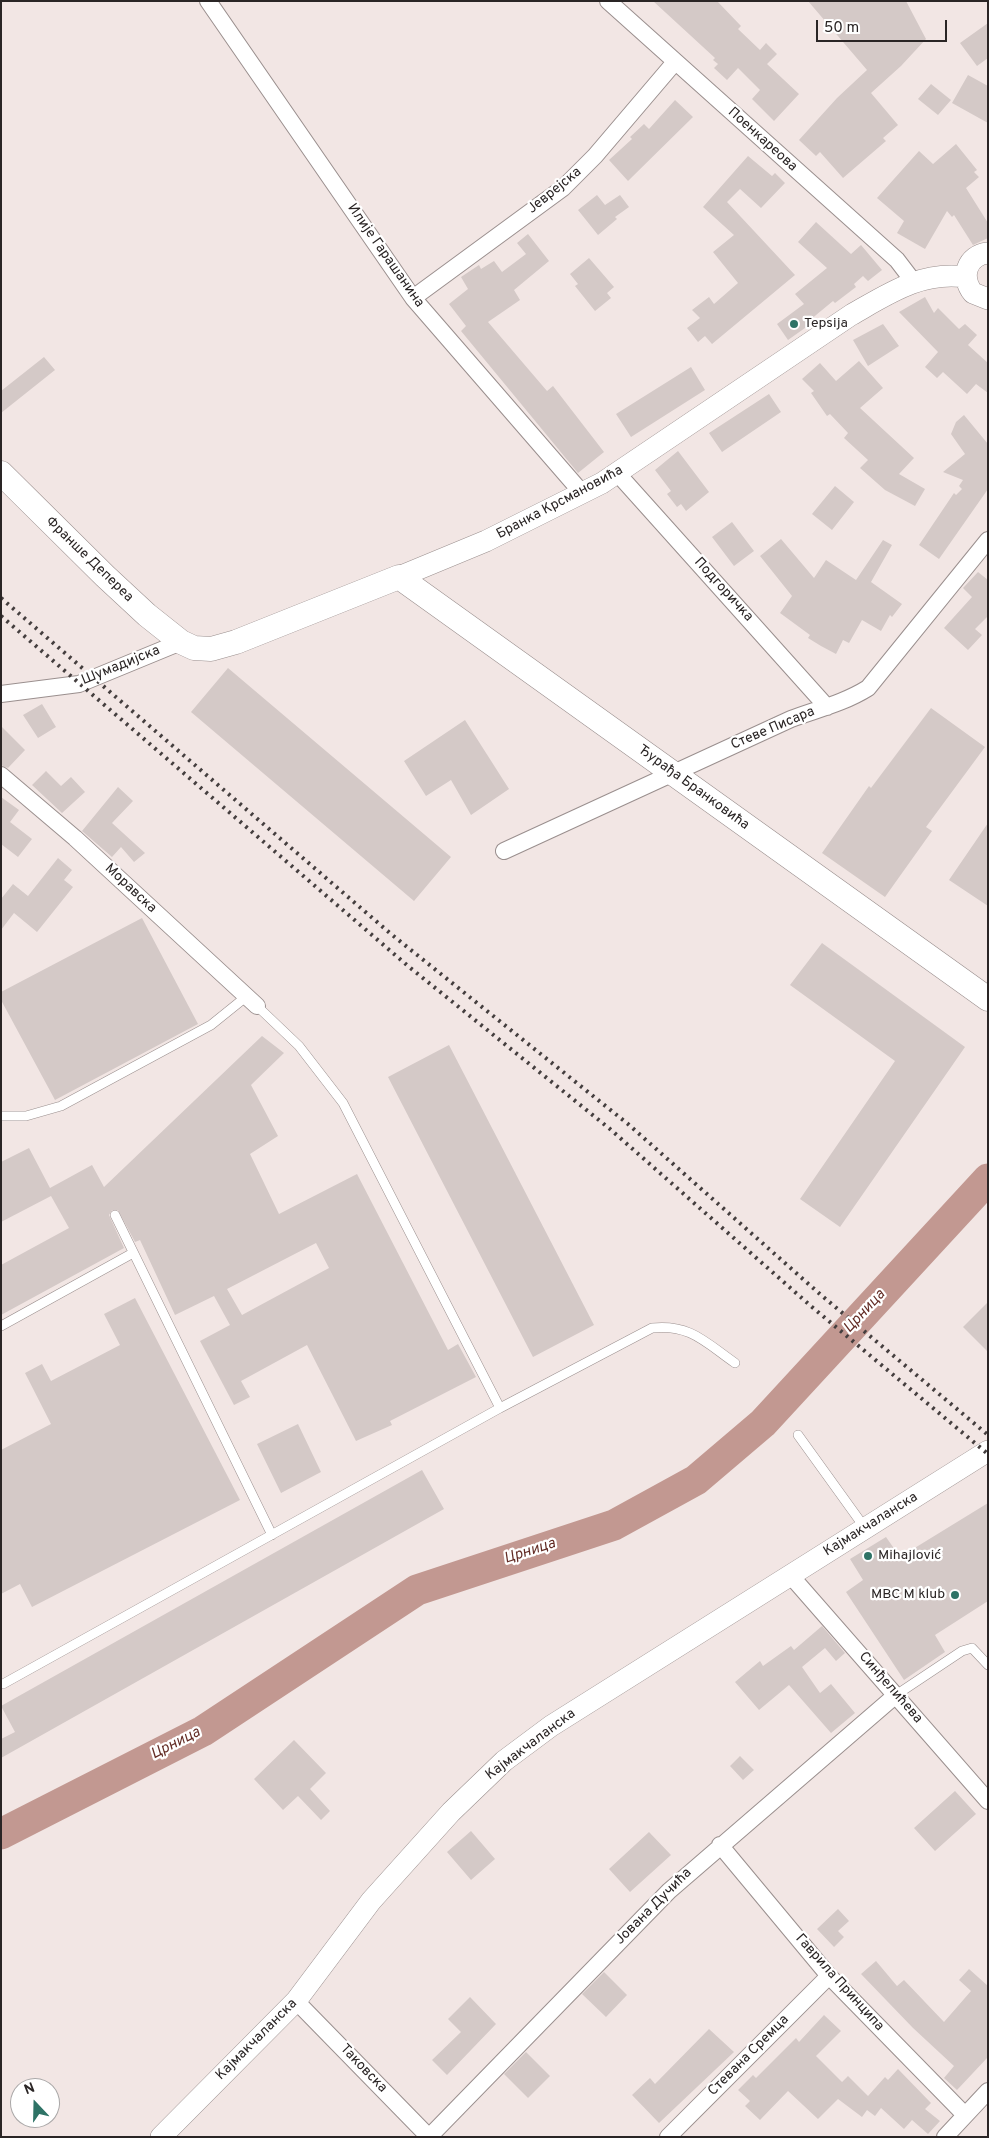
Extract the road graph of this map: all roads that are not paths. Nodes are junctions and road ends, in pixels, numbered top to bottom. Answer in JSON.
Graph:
{"nodes":[{"id":1,"x":208,"y":1,"type":"edge"},
{"id":2,"x":608,"y":1,"type":"edge"},
{"id":3,"x":675,"y":62,"type":"junction"},
{"id":4,"x":988,"y":253,"type":"edge"},
{"id":5,"x":965,"y":276,"type":"junction"},
{"id":6,"x":913,"y":281,"type":"junction"},
{"id":7,"x":413,"y":298,"type":"junction"},
{"id":8,"x":988,"y":300,"type":"edge"},
{"id":9,"x":1,"y":472,"type":"edge"},
{"id":10,"x":618,"y":474,"type":"junction"},
{"id":11,"x":583,"y":494,"type":"junction"},
{"id":12,"x":988,"y":540,"type":"edge"},
{"id":13,"x":399,"y":577,"type":"junction"},
{"id":14,"x":181,"y":642,"type":"junction"},
{"id":15,"x":1,"y":694,"type":"edge"},
{"id":16,"x":827,"y":707,"type":"junction"},
{"id":17,"x":674,"y":774,"type":"junction"},
{"id":18,"x":1,"y":775,"type":"edge"},
{"id":19,"x":504,"y":851,"type":"dead end"},
{"id":20,"x":988,"y":999,"type":"edge"},
{"id":21,"x":252,"y":1001,"type":"junction"},
{"id":22,"x":1,"y":1116,"type":"edge"},
{"id":23,"x":115,"y":1214,"type":"dead end"},
{"id":24,"x":133,"y":1253,"type":"junction"},
{"id":25,"x":1,"y":1326,"type":"edge"},
{"id":26,"x":735,"y":1362,"type":"dead end"},
{"id":27,"x":500,"y":1408,"type":"junction"},
{"id":28,"x":798,"y":1435,"type":"dead end"},
{"id":29,"x":987,"y":1451,"type":"edge"},
{"id":30,"x":865,"y":1529,"type":"junction"},
{"id":31,"x":272,"y":1535,"type":"junction"},
{"id":32,"x":791,"y":1576,"type":"junction"},
{"id":33,"x":988,"y":1665,"type":"edge"},
{"id":34,"x":3,"y":1684,"type":"dead end"},
{"id":35,"x":896,"y":1695,"type":"junction"},
{"id":36,"x":988,"y":1801,"type":"edge"},
{"id":37,"x":720,"y":1845,"type":"junction"},
{"id":38,"x":829,"y":1976,"type":"junction"},
{"id":39,"x":296,"y":2001,"type":"junction"},
{"id":40,"x":988,"y":2090,"type":"edge"},
{"id":41,"x":965,"y":2115,"type":"junction"},
{"id":42,"x":161,"y":2137,"type":"edge"},
{"id":43,"x":429,"y":2137,"type":"edge"},
{"id":44,"x":668,"y":2137,"type":"edge"},
{"id":45,"x":945,"y":2137,"type":"edge"}],
"edges":[{"from":1,"to":7,"type":"street","name":"Илије Гарашанина"},
{"from":2,"to":3,"type":"street","name":"Поенкареова"},
{"from":3,"to":6,"type":"street","name":"Поенкареова"},
{"from":3,"to":7,"type":"street","name":"Јеврејска"},
{"from":4,"to":5,"type":"street"},
{"from":5,"to":6,"type":"street","name":"Бранка Крсмановића"},
{"from":5,"to":8,"type":"street"},
{"from":6,"to":10,"type":"street","name":"Бранка Крсмановића"},
{"from":7,"to":11,"type":"street","name":"Илије Гарашанина"},
{"from":9,"to":14,"type":"main road","name":"Франше Депереа"},
{"from":10,"to":11,"type":"street","name":"Бранка Крсмановића"},
{"from":10,"to":16,"type":"street","name":"Подгоричка"},
{"from":11,"to":13,"type":"street","name":"Бранка Крсмановића"},
{"from":12,"to":16,"type":"street","name":"Стеве Писара"},
{"from":13,"to":14,"type":"main road","name":"Бранка Крсмановића"},
{"from":13,"to":17,"type":"main road","name":"Ђурађа Бранковића"},
{"from":14,"to":15,"type":"street","name":"Шумадијска"},
{"from":16,"to":17,"type":"street","name":"Стеве Писара"},
{"from":17,"to":19,"type":"street","name":"Стеве Писара"},
{"from":17,"to":20,"type":"main road","name":"Ђурађа Бранковића"},
{"from":18,"to":21,"type":"street","name":"Моравска"},
{"from":21,"to":22,"type":"lane"},
{"from":21,"to":27,"type":"lane"},
{"from":23,"to":24,"type":"lane"},
{"from":24,"to":25,"type":"lane"},
{"from":24,"to":31,"type":"lane"},
{"from":26,"to":27,"type":"lane"},
{"from":27,"to":31,"type":"lane"},
{"from":28,"to":30,"type":"lane"},
{"from":29,"to":30,"type":"street","name":"Кајмакчаланска"},
{"from":30,"to":32,"type":"street","name":"Кајмакчаланска"},
{"from":31,"to":34,"type":"lane"},
{"from":32,"to":35,"type":"street","name":"Синђелићева"},
{"from":32,"to":39,"type":"street","name":"Кајмакчаланска"},
{"from":33,"to":35,"type":"lane"},
{"from":35,"to":36,"type":"street","name":"Синђелићева"},
{"from":35,"to":37,"type":"street","name":"Јована Дучића"},
{"from":37,"to":38,"type":"street","name":"Гаврила Принципа"},
{"from":37,"to":43,"type":"street","name":"Јована Дучића"},
{"from":38,"to":41,"type":"street","name":"Гаврила Принципа"},
{"from":38,"to":44,"type":"street","name":"Стевана Сремца"},
{"from":39,"to":42,"type":"street","name":"Кајмакчаланска"},
{"from":39,"to":43,"type":"street","name":"Таковска"},
{"from":40,"to":41,"type":"street"},
{"from":41,"to":45,"type":"street"}]}
